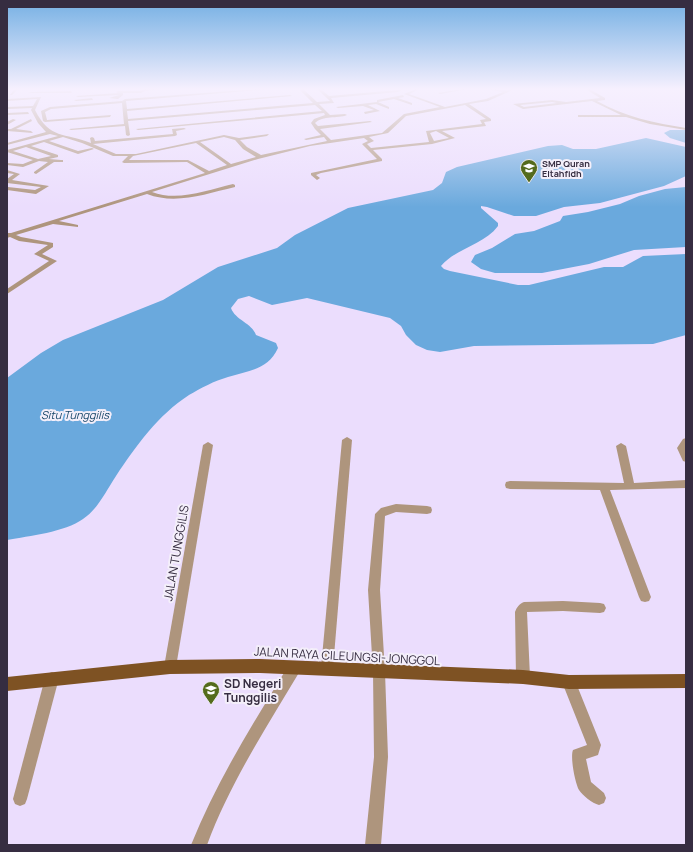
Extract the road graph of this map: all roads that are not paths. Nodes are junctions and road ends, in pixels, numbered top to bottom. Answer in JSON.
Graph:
{"nodes":[{"id":1,"x":34,"y":128,"type":"edge"},
{"id":2,"x":46,"y":128,"type":"edge"},
{"id":3,"x":94,"y":128,"type":"edge"},
{"id":4,"x":116,"y":128,"type":"edge"},
{"id":5,"x":121,"y":128,"type":"edge"},
{"id":6,"x":147,"y":128,"type":"edge"},
{"id":7,"x":157,"y":128,"type":"edge"},
{"id":8,"x":191,"y":128,"type":"edge"},
{"id":9,"x":316,"y":128,"type":"edge"},
{"id":10,"x":391,"y":128,"type":"edge"},
{"id":11,"x":459,"y":128,"type":"edge"},
{"id":12,"x":71,"y":129,"type":"dead end"},
{"id":13,"x":138,"y":129,"type":"dead end"},
{"id":14,"x":9,"y":130,"type":"edge"},
{"id":15,"x":174,"y":130,"type":"junction"},
{"id":16,"x":437,"y":130,"type":"junction"},
{"id":17,"x":51,"y":132,"type":"junction"},
{"id":18,"x":79,"y":134,"type":"dead end"},
{"id":19,"x":7,"y":135,"type":"edge"},
{"id":20,"x":268,"y":135,"type":"dead end"},
{"id":21,"x":13,"y":136,"type":"dead end"},
{"id":22,"x":61,"y":136,"type":"junction"},
{"id":23,"x":324,"y":136,"type":"junction"},
{"id":24,"x":158,"y":137,"type":"junction"},
{"id":25,"x":365,"y":137,"type":"junction"},
{"id":26,"x":92,"y":138,"type":"junction"},
{"id":27,"x":83,"y":139,"type":"dead end"},
{"id":28,"x":237,"y":139,"type":"junction"},
{"id":29,"x":306,"y":139,"type":"dead end"},
{"id":30,"x":45,"y":141,"type":"junction"},
{"id":31,"x":197,"y":142,"type":"junction"},
{"id":32,"x":330,"y":142,"type":"junction"},
{"id":33,"x":432,"y":142,"type":"junction"},
{"id":34,"x":7,"y":144,"type":"edge"},
{"id":35,"x":26,"y":146,"type":"junction"},
{"id":36,"x":110,"y":147,"type":"junction"},
{"id":37,"x":101,"y":148,"type":"dead end"},
{"id":38,"x":146,"y":149,"type":"dead end"},
{"id":39,"x":370,"y":149,"type":"junction"},
{"id":40,"x":7,"y":152,"type":"edge"},
{"id":41,"x":131,"y":156,"type":"junction"},
{"id":42,"x":260,"y":157,"type":"junction"},
{"id":43,"x":38,"y":160,"type":"junction"},
{"id":44,"x":52,"y":161,"type":"junction"},
{"id":45,"x":61,"y":161,"type":"dead end"},
{"id":46,"x":7,"y":164,"type":"edge"},
{"id":47,"x":231,"y":166,"type":"junction"},
{"id":48,"x":7,"y":171,"type":"edge"},
{"id":49,"x":36,"y":173,"type":"dead end"},
{"id":50,"x":209,"y":173,"type":"junction"},
{"id":51,"x":317,"y":178,"type":"dead end"},
{"id":52,"x":8,"y":181,"type":"edge"},
{"id":53,"x":20,"y":183,"type":"junction"},
{"id":54,"x":233,"y":186,"type":"dead end"},
{"id":55,"x":7,"y":189,"type":"edge"},
{"id":56,"x":146,"y":192,"type":"junction"},
{"id":57,"x":51,"y":222,"type":"junction"},
{"id":58,"x":76,"y":226,"type":"dead end"},
{"id":59,"x":8,"y":235,"type":"edge"},
{"id":60,"x":7,"y":292,"type":"edge"},
{"id":61,"x":347,"y":440,"type":"dead end"},
{"id":62,"x":686,"y":441,"type":"edge"},
{"id":63,"x":208,"y":444,"type":"dead end"},
{"id":64,"x":621,"y":446,"type":"dead end"},
{"id":65,"x":686,"y":459,"type":"edge"},
{"id":66,"x":686,"y":484,"type":"edge"},
{"id":67,"x":510,"y":485,"type":"dead end"},
{"id":68,"x":604,"y":487,"type":"junction"},
{"id":69,"x":630,"y":487,"type":"junction"},
{"id":70,"x":427,"y":510,"type":"dead end"},
{"id":71,"x":645,"y":597,"type":"dead end"},
{"id":72,"x":600,"y":608,"type":"dead end"},
{"id":73,"x":170,"y":667,"type":"junction"},
{"id":74,"x":295,"y":667,"type":"junction"},
{"id":75,"x":328,"y":668,"type":"junction"},
{"id":76,"x":380,"y":672,"type":"junction"},
{"id":77,"x":523,"y":677,"type":"junction"},
{"id":78,"x":52,"y":678,"type":"junction"},
{"id":79,"x":686,"y":681,"type":"edge"},
{"id":80,"x":569,"y":682,"type":"junction"},
{"id":81,"x":7,"y":684,"type":"edge"},
{"id":82,"x":599,"y":798,"type":"dead end"},
{"id":83,"x":20,"y":799,"type":"dead end"},
{"id":84,"x":199,"y":845,"type":"edge"},
{"id":85,"x":373,"y":845,"type":"edge"}],
"edges":[{"from":1,"to":14,"type":"street"},
{"from":2,"to":17,"type":"street"},
{"from":3,"to":12,"type":"street"},
{"from":4,"to":18,"type":"street"},
{"from":5,"to":26,"type":"street"},
{"from":6,"to":15,"type":"street"},
{"from":7,"to":13,"type":"street"},
{"from":8,"to":15,"type":"street"},
{"from":9,"to":23,"type":"street"},
{"from":10,"to":25,"type":"street"},
{"from":11,"to":16,"type":"street"},
{"from":15,"to":24,"type":"street"},
{"from":16,"to":33,"type":"street"},
{"from":16,"to":33,"type":"street"},
{"from":17,"to":22,"type":"street"},
{"from":17,"to":34,"type":"street"},
{"from":19,"to":21,"type":"street"},
{"from":20,"to":28,"type":"street"},
{"from":22,"to":30,"type":"street"},
{"from":22,"to":30,"type":"street"},
{"from":22,"to":41,"type":"street"},
{"from":23,"to":29,"type":"street"},
{"from":23,"to":32,"type":"street"},
{"from":24,"to":26,"type":"street"},
{"from":24,"to":36,"type":"street"},
{"from":25,"to":32,"type":"street"},
{"from":25,"to":39,"type":"street"},
{"from":26,"to":27,"type":"street"},
{"from":28,"to":31,"type":"street"},
{"from":28,"to":42,"type":"street"},
{"from":30,"to":35,"type":"street"},
{"from":31,"to":41,"type":"street"},
{"from":31,"to":47,"type":"street"},
{"from":32,"to":42,"type":"street"},
{"from":33,"to":39,"type":"street"},
{"from":35,"to":40,"type":"street"},
{"from":35,"to":43,"type":"street"},
{"from":36,"to":37,"type":"street"},
{"from":36,"to":38,"type":"street"},
{"from":39,"to":51,"type":"street"},
{"from":40,"to":43,"type":"street"},
{"from":41,"to":50,"type":"street"},
{"from":42,"to":47,"type":"street"},
{"from":43,"to":44,"type":"street"},
{"from":43,"to":46,"type":"street"},
{"from":44,"to":45,"type":"street"},
{"from":44,"to":49,"type":"street"},
{"from":47,"to":50,"type":"street"},
{"from":48,"to":52,"type":"street"},
{"from":50,"to":56,"type":"street"},
{"from":52,"to":53,"type":"street"},
{"from":53,"to":55,"type":"street"},
{"from":53,"to":55,"type":"street"},
{"from":54,"to":56,"type":"street"},
{"from":56,"to":57,"type":"street"},
{"from":57,"to":58,"type":"street"},
{"from":57,"to":59,"type":"street"},
{"from":59,"to":60,"type":"street"},
{"from":61,"to":75,"type":"street"},
{"from":62,"to":65,"type":"street"},
{"from":63,"to":73,"type":"street","name":"JALAN TUNGGILIS"},
{"from":64,"to":69,"type":"street"},
{"from":66,"to":69,"type":"street"},
{"from":67,"to":68,"type":"street"},
{"from":68,"to":69,"type":"street"},
{"from":68,"to":71,"type":"street"},
{"from":70,"to":76,"type":"street"},
{"from":72,"to":77,"type":"street"},
{"from":73,"to":74,"type":"main road","name":"JALAN RAYA CILEUNGSI-JONGGOL"},
{"from":73,"to":78,"type":"main road","name":"JALAN RAYA CILEUNGSI-JONGGOL"},
{"from":74,"to":75,"type":"main road","name":"JALAN RAYA CILEUNGSI-JONGGOL"},
{"from":74,"to":84,"type":"street"},
{"from":75,"to":76,"type":"main road","name":"JALAN RAYA CILEUNGSI-JONGGOL"},
{"from":76,"to":77,"type":"main road","name":"JALAN RAYA CILEUNGSI-JONGGOL"},
{"from":76,"to":85,"type":"street"},
{"from":77,"to":80,"type":"main road","name":"JALAN RAYA CILEUNGSI-JONGGOL"},
{"from":78,"to":81,"type":"main road","name":"JALAN RAYA CILEUNGSI-JONGGOL"},
{"from":78,"to":83,"type":"street"},
{"from":79,"to":80,"type":"main road","name":"JALAN RAYA CILEUNGSI-JONGGOL"},
{"from":80,"to":82,"type":"street"}]}
